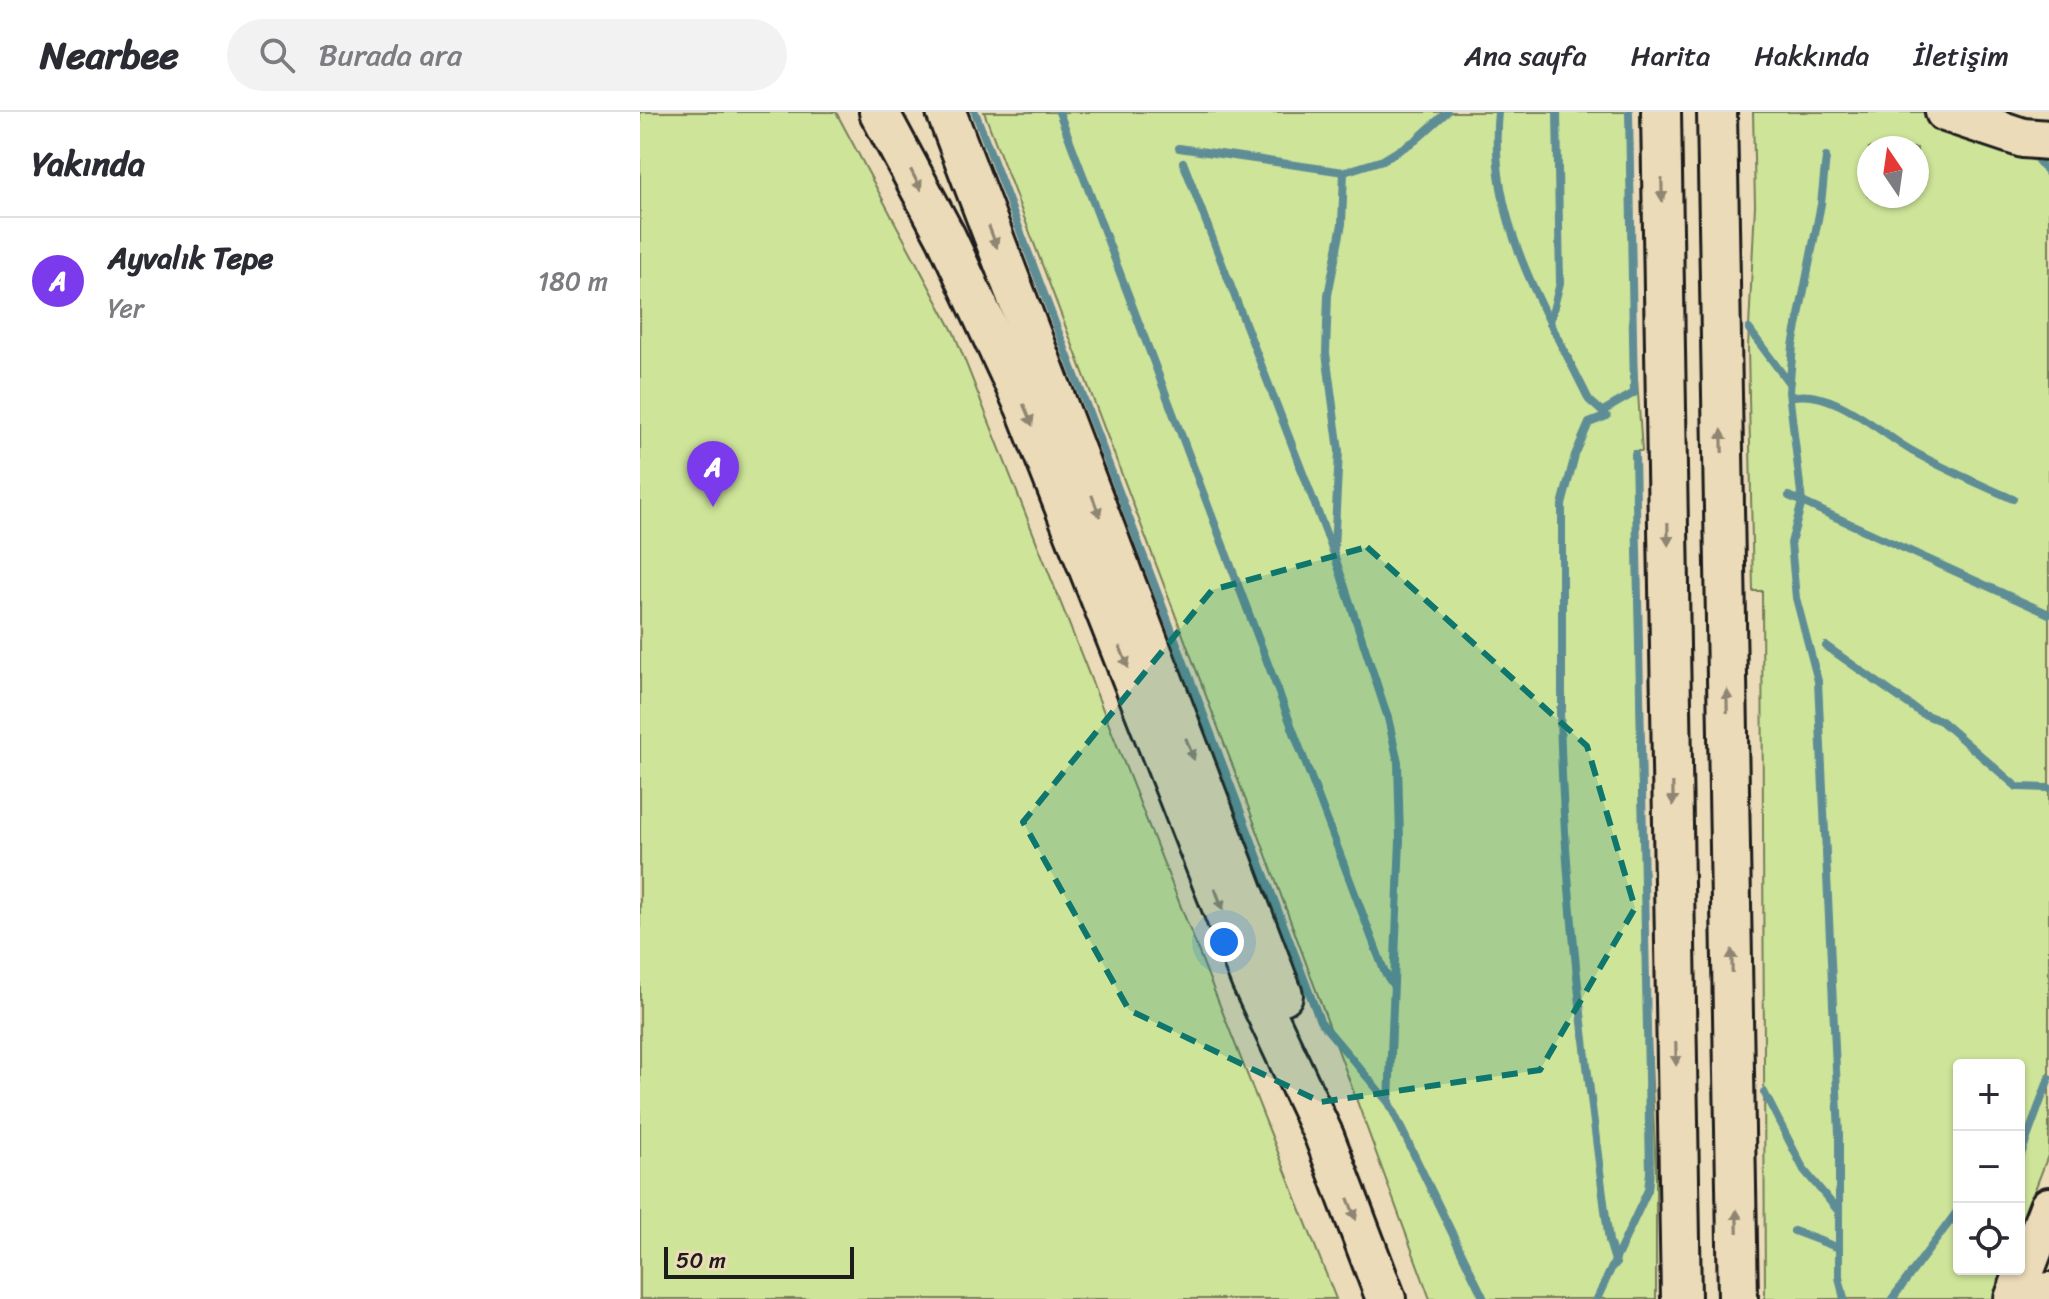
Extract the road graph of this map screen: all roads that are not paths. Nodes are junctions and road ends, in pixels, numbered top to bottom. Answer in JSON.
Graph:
{"nodes":[{"id":1,"x":879,"y":112,"type":"edge"},
{"id":2,"x":946,"y":112,"type":"edge"},
{"id":3,"x":1661,"y":112,"type":"edge"},
{"id":4,"x":1717,"y":112,"type":"edge"},
{"id":5,"x":1945,"y":112,"type":"edge"},
{"id":6,"x":2049,"y":140,"type":"edge"},
{"id":7,"x":1324,"y":1136,"type":"junction"},
{"id":8,"x":2049,"y":1207,"type":"edge"},
{"id":9,"x":2049,"y":1292,"type":"edge"},
{"id":10,"x":1386,"y":1299,"type":"edge"},
{"id":11,"x":1681,"y":1299,"type":"edge"},
{"id":12,"x":1738,"y":1299,"type":"edge"},
{"id":13,"x":2014,"y":1299,"type":"edge"},
{"id":14,"x":2046,"y":1299,"type":"edge"}],
"edges":[{"from":1,"to":7,"type":"highway","one_way":true},
{"from":2,"to":7,"type":"highway","one_way":true},
{"from":3,"to":11,"type":"highway","one_way":true},
{"from":12,"to":4,"type":"highway","one_way":true},
{"from":5,"to":6,"type":"highway"},
{"from":7,"to":10,"type":"highway","one_way":true},
{"from":8,"to":13,"type":"highway"},
{"from":9,"to":14,"type":"highway"}]}
